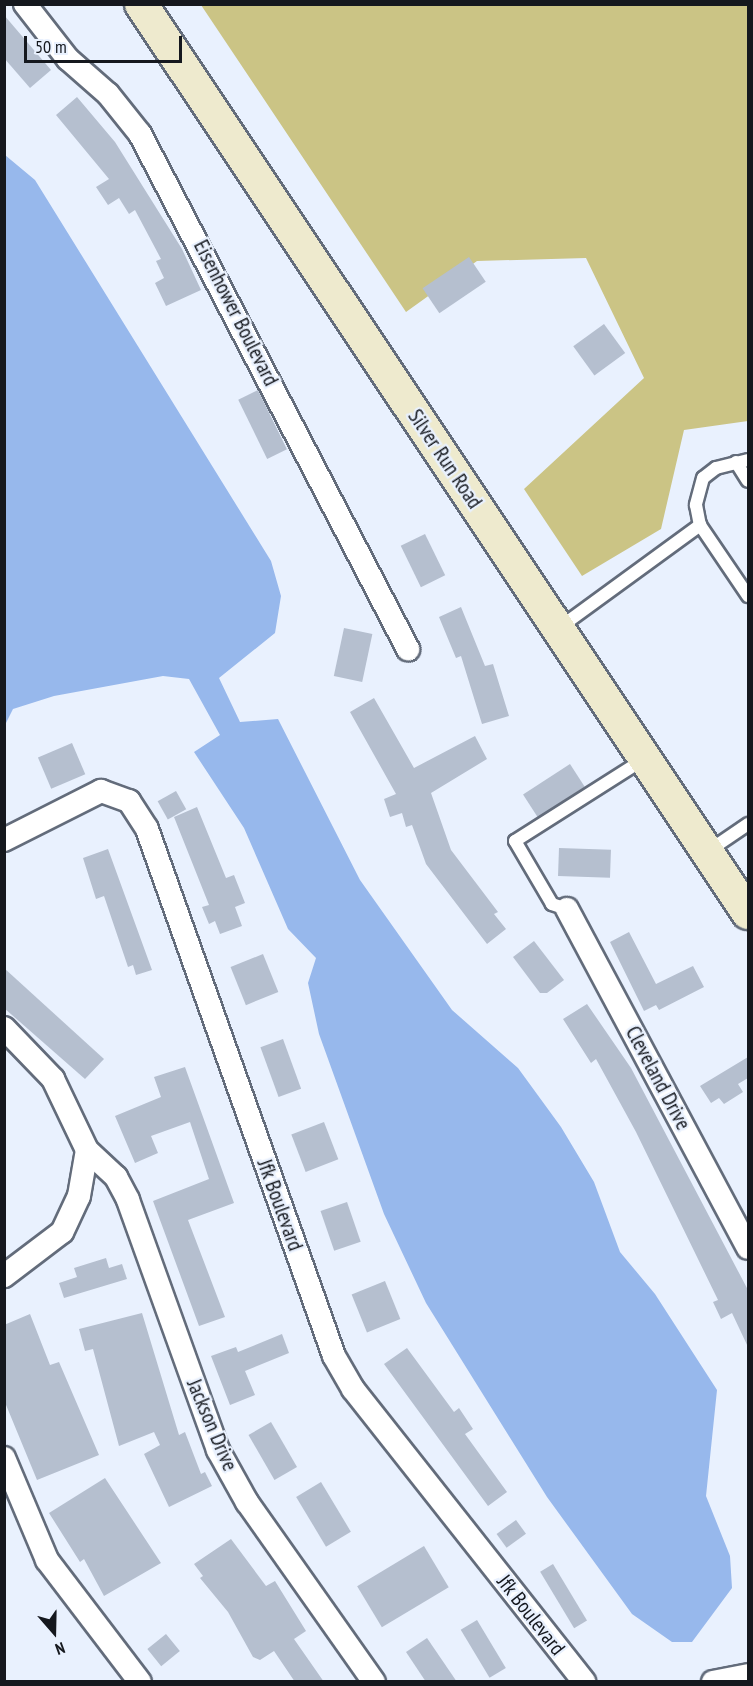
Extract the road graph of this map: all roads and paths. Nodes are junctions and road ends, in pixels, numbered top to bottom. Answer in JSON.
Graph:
{"nodes":[{"id":1,"x":25,"y":4,"type":"edge"},
{"id":2,"x":141,"y":4,"type":"edge"},
{"id":3,"x":742,"y":461,"type":"edge"},
{"id":4,"x":748,"y":481,"type":"edge"},
{"id":5,"x":700,"y":525,"type":"junction"},
{"id":6,"x":748,"y":596,"type":"edge"},
{"id":7,"x":559,"y":628,"type":"junction"},
{"id":8,"x":408,"y":649,"type":"dead end"},
{"id":9,"x":645,"y":758,"type":"junction"},
{"id":10,"x":748,"y":824,"type":"edge"},
{"id":11,"x":4,"y":840,"type":"edge"},
{"id":12,"x":707,"y":852,"type":"junction"},
{"id":13,"x":567,"y":909,"type":"joint"},
{"id":14,"x":748,"y":913,"type":"edge"},
{"id":15,"x":4,"y":1028,"type":"edge"},
{"id":16,"x":87,"y":1150,"type":"junction"},
{"id":17,"x":748,"y":1248,"type":"edge"},
{"id":18,"x":4,"y":1276,"type":"edge"},
{"id":19,"x":4,"y":1458,"type":"edge"},
{"id":20,"x":748,"y":1675,"type":"edge"},
{"id":21,"x":140,"y":1682,"type":"edge"},
{"id":22,"x":374,"y":1682,"type":"edge"},
{"id":23,"x":584,"y":1682,"type":"edge"},
{"id":24,"x":713,"y":1682,"type":"edge"}],
"edges":[{"from":1,"to":8,"type":"street","name":"Eisenhower Boulevard"},
{"from":2,"to":7,"type":"main road","name":"Silver Run Road"},
{"from":3,"to":4,"type":"lane"},
{"from":3,"to":5,"type":"lane"},
{"from":5,"to":6,"type":"lane"},
{"from":5,"to":7,"type":"lane"},
{"from":7,"to":9,"type":"main road","name":"Silver Run Road"},
{"from":9,"to":12,"type":"main road","name":"Silver Run Road"},
{"from":9,"to":13,"type":"lane"},
{"from":10,"to":12,"type":"lane"},
{"from":11,"to":23,"type":"street","name":"Jfk Boulevard"},
{"from":12,"to":14,"type":"main road","name":"Silver Run Road"},
{"from":13,"to":17,"type":"street","name":"Cleveland Drive"},
{"from":15,"to":16,"type":"street"},
{"from":16,"to":18,"type":"street"},
{"from":16,"to":22,"type":"street","name":"Jackson Drive"},
{"from":19,"to":21,"type":"street"},
{"from":20,"to":24,"type":"street"}]}
